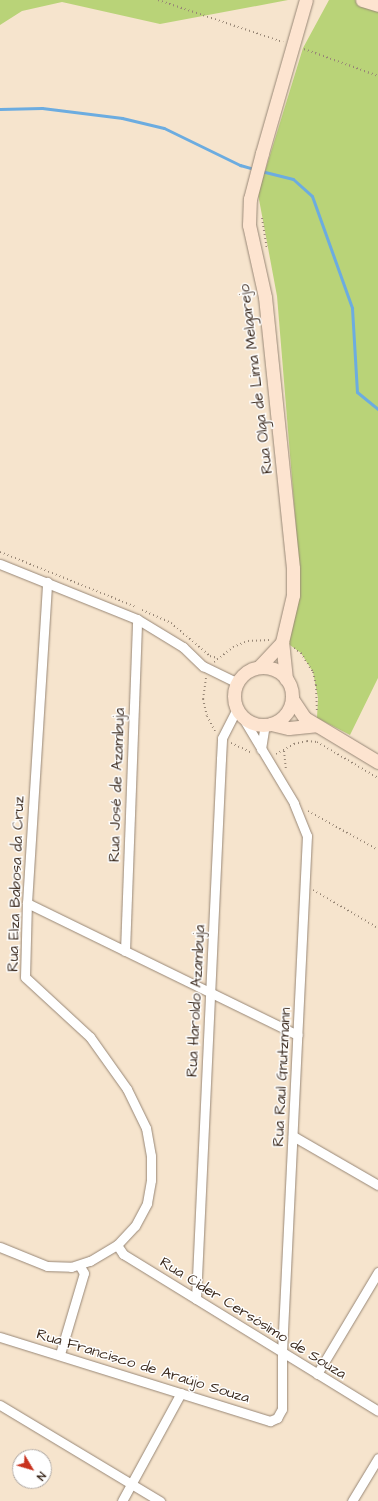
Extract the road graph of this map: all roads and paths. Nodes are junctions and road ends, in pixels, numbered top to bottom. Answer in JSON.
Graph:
{"nodes":[{"id":1,"x":158,"y":0,"type":"edge"},
{"id":2,"x":306,"y":0,"type":"edge"},
{"id":3,"x":362,"y":0,"type":"edge"},
{"id":4,"x":378,"y":5,"type":"edge"},
{"id":5,"x":288,"y":44,"type":"dead end"},
{"id":6,"x":303,"y":48,"type":"dead end"},
{"id":7,"x":378,"y":76,"type":"edge"},
{"id":8,"x":0,"y":564,"type":"edge"},
{"id":9,"x":47,"y":582,"type":"junction"},
{"id":10,"x":137,"y":619,"type":"junction"},
{"id":11,"x":282,"y":641,"type":"junction"},
{"id":12,"x":218,"y":658,"type":"dead end"},
{"id":13,"x":258,"y":668,"type":"junction"},
{"id":14,"x":286,"y":679,"type":"junction"},
{"id":15,"x":238,"y":683,"type":"junction"},
{"id":16,"x":292,"y":699,"type":"junction"},
{"id":17,"x":238,"y":710,"type":"junction"},
{"id":18,"x":268,"y":724,"type":"junction"},
{"id":19,"x":316,"y":725,"type":"junction"},
{"id":20,"x":263,"y":752,"type":"junction"},
{"id":21,"x":378,"y":762,"type":"edge"},
{"id":22,"x":378,"y":778,"type":"edge"},
{"id":23,"x":294,"y":803,"type":"junction"},
{"id":24,"x":378,"y":850,"type":"edge"},
{"id":25,"x":305,"y":886,"type":"junction"},
{"id":26,"x":26,"y":903,"type":"junction"},
{"id":27,"x":378,"y":928,"type":"edge"},
{"id":28,"x":125,"y":951,"type":"junction"},
{"id":29,"x":210,"y":991,"type":"junction"},
{"id":30,"x":298,"y":1036,"type":"junction"},
{"id":31,"x":293,"y":1136,"type":"junction"},
{"id":32,"x":378,"y":1185,"type":"edge"},
{"id":33,"x":117,"y":1245,"type":"junction"},
{"id":34,"x":0,"y":1247,"type":"edge"},
{"id":35,"x":80,"y":1265,"type":"junction"},
{"id":36,"x":378,"y":1272,"type":"edge"},
{"id":37,"x":196,"y":1299,"type":"junction"},
{"id":38,"x":0,"y":1337,"type":"edge"},
{"id":39,"x":282,"y":1352,"type":"junction"},
{"id":40,"x":60,"y":1354,"type":"junction"},
{"id":41,"x":317,"y":1374,"type":"junction"},
{"id":42,"x":181,"y":1393,"type":"junction"},
{"id":43,"x":0,"y":1405,"type":"edge"},
{"id":44,"x":378,"y":1411,"type":"edge"},
{"id":45,"x":277,"y":1418,"type":"joint"},
{"id":46,"x":378,"y":1458,"type":"edge"},
{"id":47,"x":132,"y":1484,"type":"junction"},
{"id":48,"x":122,"y":1501,"type":"edge"},
{"id":49,"x":160,"y":1501,"type":"edge"},
{"id":50,"x":352,"y":1501,"type":"edge"}],
"edges":[{"from":1,"to":5,"type":"path"},
{"from":2,"to":11,"type":"street","name":"Rua Olga de Lima Melgarejo"},
{"from":3,"to":4,"type":"street"},
{"from":6,"to":7,"type":"path"},
{"from":8,"to":9,"type":"street"},
{"from":9,"to":10,"type":"street"},
{"from":9,"to":26,"type":"street","name":"Rua Elza Babosa da Cruz"},
{"from":10,"to":15,"type":"street"},
{"from":10,"to":28,"type":"street","name":"Rua José de Azambuja"},
{"from":11,"to":12,"type":"path"},
{"from":11,"to":13,"type":"street"},
{"from":11,"to":14,"type":"street","name":"Rua Olga de Lima Melgarejo"},
{"from":13,"to":14,"type":"street"},
{"from":13,"to":15,"type":"street"},
{"from":14,"to":16,"type":"street"},
{"from":15,"to":17,"type":"street"},
{"from":16,"to":18,"type":"street"},
{"from":16,"to":19,"type":"street"},
{"from":17,"to":18,"type":"street"},
{"from":17,"to":20,"type":"street","name":"Rua Raul Gnutzmann"},
{"from":17,"to":29,"type":"street","name":"Rua Haroldo Azambuja"},
{"from":18,"to":19,"type":"street"},
{"from":18,"to":20,"type":"street"},
{"from":19,"to":21,"type":"street"},
{"from":20,"to":22,"type":"path"},
{"from":20,"to":23,"type":"street","name":"Rua Raul Gnutzmann"},
{"from":23,"to":24,"type":"path"},
{"from":23,"to":25,"type":"street","name":"Rua Raul Gnutzmann"},
{"from":25,"to":27,"type":"path"},
{"from":25,"to":30,"type":"street","name":"Rua Raul Gnutzmann"},
{"from":26,"to":28,"type":"street"},
{"from":26,"to":33,"type":"street","name":"Rua Elza Babosa da Cruz"},
{"from":28,"to":29,"type":"street"},
{"from":29,"to":30,"type":"street"},
{"from":29,"to":37,"type":"street","name":"Rua Haroldo Azambuja"},
{"from":30,"to":31,"type":"street","name":"Rua Raul Gnutzmann"},
{"from":31,"to":32,"type":"street"},
{"from":31,"to":39,"type":"street","name":"Rua Raul Gnutzmann"},
{"from":33,"to":35,"type":"street","name":"Rua Elza Babosa da Cruz"},
{"from":33,"to":37,"type":"street","name":"Rua Cider Cersósimo de Souza"},
{"from":34,"to":35,"type":"street","name":"Rua Elza Babosa da Cruz"},
{"from":35,"to":40,"type":"street"},
{"from":36,"to":41,"type":"street"},
{"from":37,"to":39,"type":"street","name":"Rua Cider Cersósimo de Souza"},
{"from":38,"to":40,"type":"street","name":"Rua Francisco de Araújo Souza"},
{"from":39,"to":41,"type":"street","name":"Rua Cider Cersósimo de Souza"},
{"from":39,"to":45,"type":"street","name":"Rua Raul Gnutzmann"},
{"from":40,"to":42,"type":"street","name":"Rua Francisco de Araújo Souza"},
{"from":41,"to":44,"type":"street","name":"Rua Cider Cersósimo de Souza"},
{"from":42,"to":45,"type":"street","name":"Rua Francisco de Araújo Souza"},
{"from":42,"to":47,"type":"street"},
{"from":43,"to":47,"type":"street"},
{"from":46,"to":50,"type":"street"},
{"from":47,"to":48,"type":"street"},
{"from":47,"to":49,"type":"street"}]}
